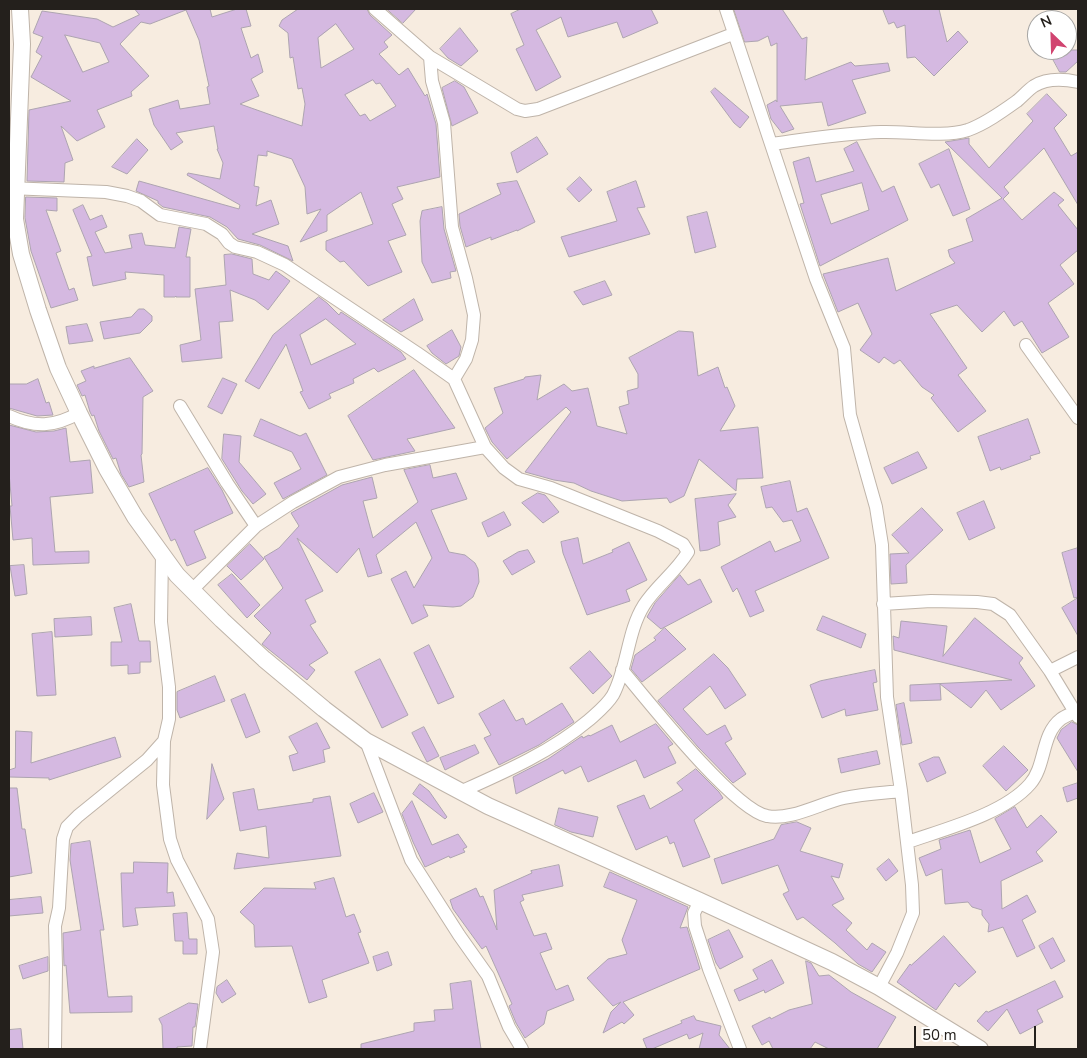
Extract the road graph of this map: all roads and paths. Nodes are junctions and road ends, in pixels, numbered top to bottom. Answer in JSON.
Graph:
{"nodes":[{"id":1,"x":20,"y":9,"type":"edge"},
{"id":2,"x":375,"y":9,"type":"edge"},
{"id":3,"x":726,"y":9,"type":"edge"},
{"id":4,"x":734,"y":34,"type":"junction"},
{"id":5,"x":430,"y":57,"type":"junction"},
{"id":6,"x":1078,"y":82,"type":"edge"},
{"id":7,"x":772,"y":144,"type":"junction"},
{"id":8,"x":12,"y":188,"type":"edge"},
{"id":9,"x":1026,"y":345,"type":"dead end"},
{"id":10,"x":454,"y":379,"type":"junction"},
{"id":11,"x":180,"y":406,"type":"dead end"},
{"id":12,"x":79,"y":413,"type":"junction"},
{"id":13,"x":9,"y":416,"type":"edge"},
{"id":14,"x":1078,"y":418,"type":"edge"},
{"id":15,"x":485,"y":447,"type":"junction"},
{"id":16,"x":256,"y":526,"type":"junction"},
{"id":17,"x":162,"y":554,"type":"junction"},
{"id":18,"x":192,"y":590,"type":"junction"},
{"id":19,"x":883,"y":604,"type":"junction"},
{"id":20,"x":1078,"y":657,"type":"edge"},
{"id":21,"x":622,"y":670,"type":"junction"},
{"id":22,"x":1050,"y":671,"type":"junction"},
{"id":23,"x":1077,"y":714,"type":"edge"},
{"id":24,"x":164,"y":741,"type":"junction"},
{"id":25,"x":366,"y":742,"type":"junction"},
{"id":26,"x":901,"y":790,"type":"junction"},
{"id":27,"x":460,"y":792,"type":"junction"},
{"id":28,"x":908,"y":842,"type":"junction"},
{"id":29,"x":700,"y":900,"type":"junction"},
{"id":30,"x":879,"y":987,"type":"junction"},
{"id":31,"x":54,"y":1049,"type":"edge"},
{"id":32,"x":200,"y":1049,"type":"edge"},
{"id":33,"x":522,"y":1049,"type":"edge"},
{"id":34,"x":740,"y":1049,"type":"edge"},
{"id":35,"x":980,"y":1049,"type":"edge"}],
"edges":[{"from":1,"to":8,"type":"street"},
{"from":2,"to":5,"type":"street"},
{"from":3,"to":4,"type":"street"},
{"from":4,"to":5,"type":"street"},
{"from":4,"to":7,"type":"street"},
{"from":5,"to":10,"type":"street"},
{"from":6,"to":7,"type":"street"},
{"from":7,"to":19,"type":"street"},
{"from":8,"to":10,"type":"street"},
{"from":8,"to":12,"type":"street"},
{"from":9,"to":14,"type":"street"},
{"from":10,"to":15,"type":"street"},
{"from":11,"to":16,"type":"street"},
{"from":12,"to":13,"type":"street"},
{"from":12,"to":17,"type":"street"},
{"from":15,"to":16,"type":"street"},
{"from":15,"to":21,"type":"street"},
{"from":16,"to":18,"type":"street"},
{"from":17,"to":18,"type":"street"},
{"from":17,"to":24,"type":"street"},
{"from":18,"to":25,"type":"street"},
{"from":19,"to":22,"type":"street"},
{"from":19,"to":26,"type":"street"},
{"from":20,"to":22,"type":"street"},
{"from":21,"to":26,"type":"street"},
{"from":21,"to":27,"type":"street"},
{"from":22,"to":23,"type":"street"},
{"from":23,"to":28,"type":"street"},
{"from":24,"to":31,"type":"street"},
{"from":24,"to":32,"type":"street"},
{"from":25,"to":27,"type":"street"},
{"from":25,"to":33,"type":"street"},
{"from":26,"to":28,"type":"street"},
{"from":27,"to":29,"type":"street"},
{"from":28,"to":30,"type":"street"},
{"from":29,"to":30,"type":"street"},
{"from":29,"to":34,"type":"street"},
{"from":30,"to":35,"type":"street"}]}
